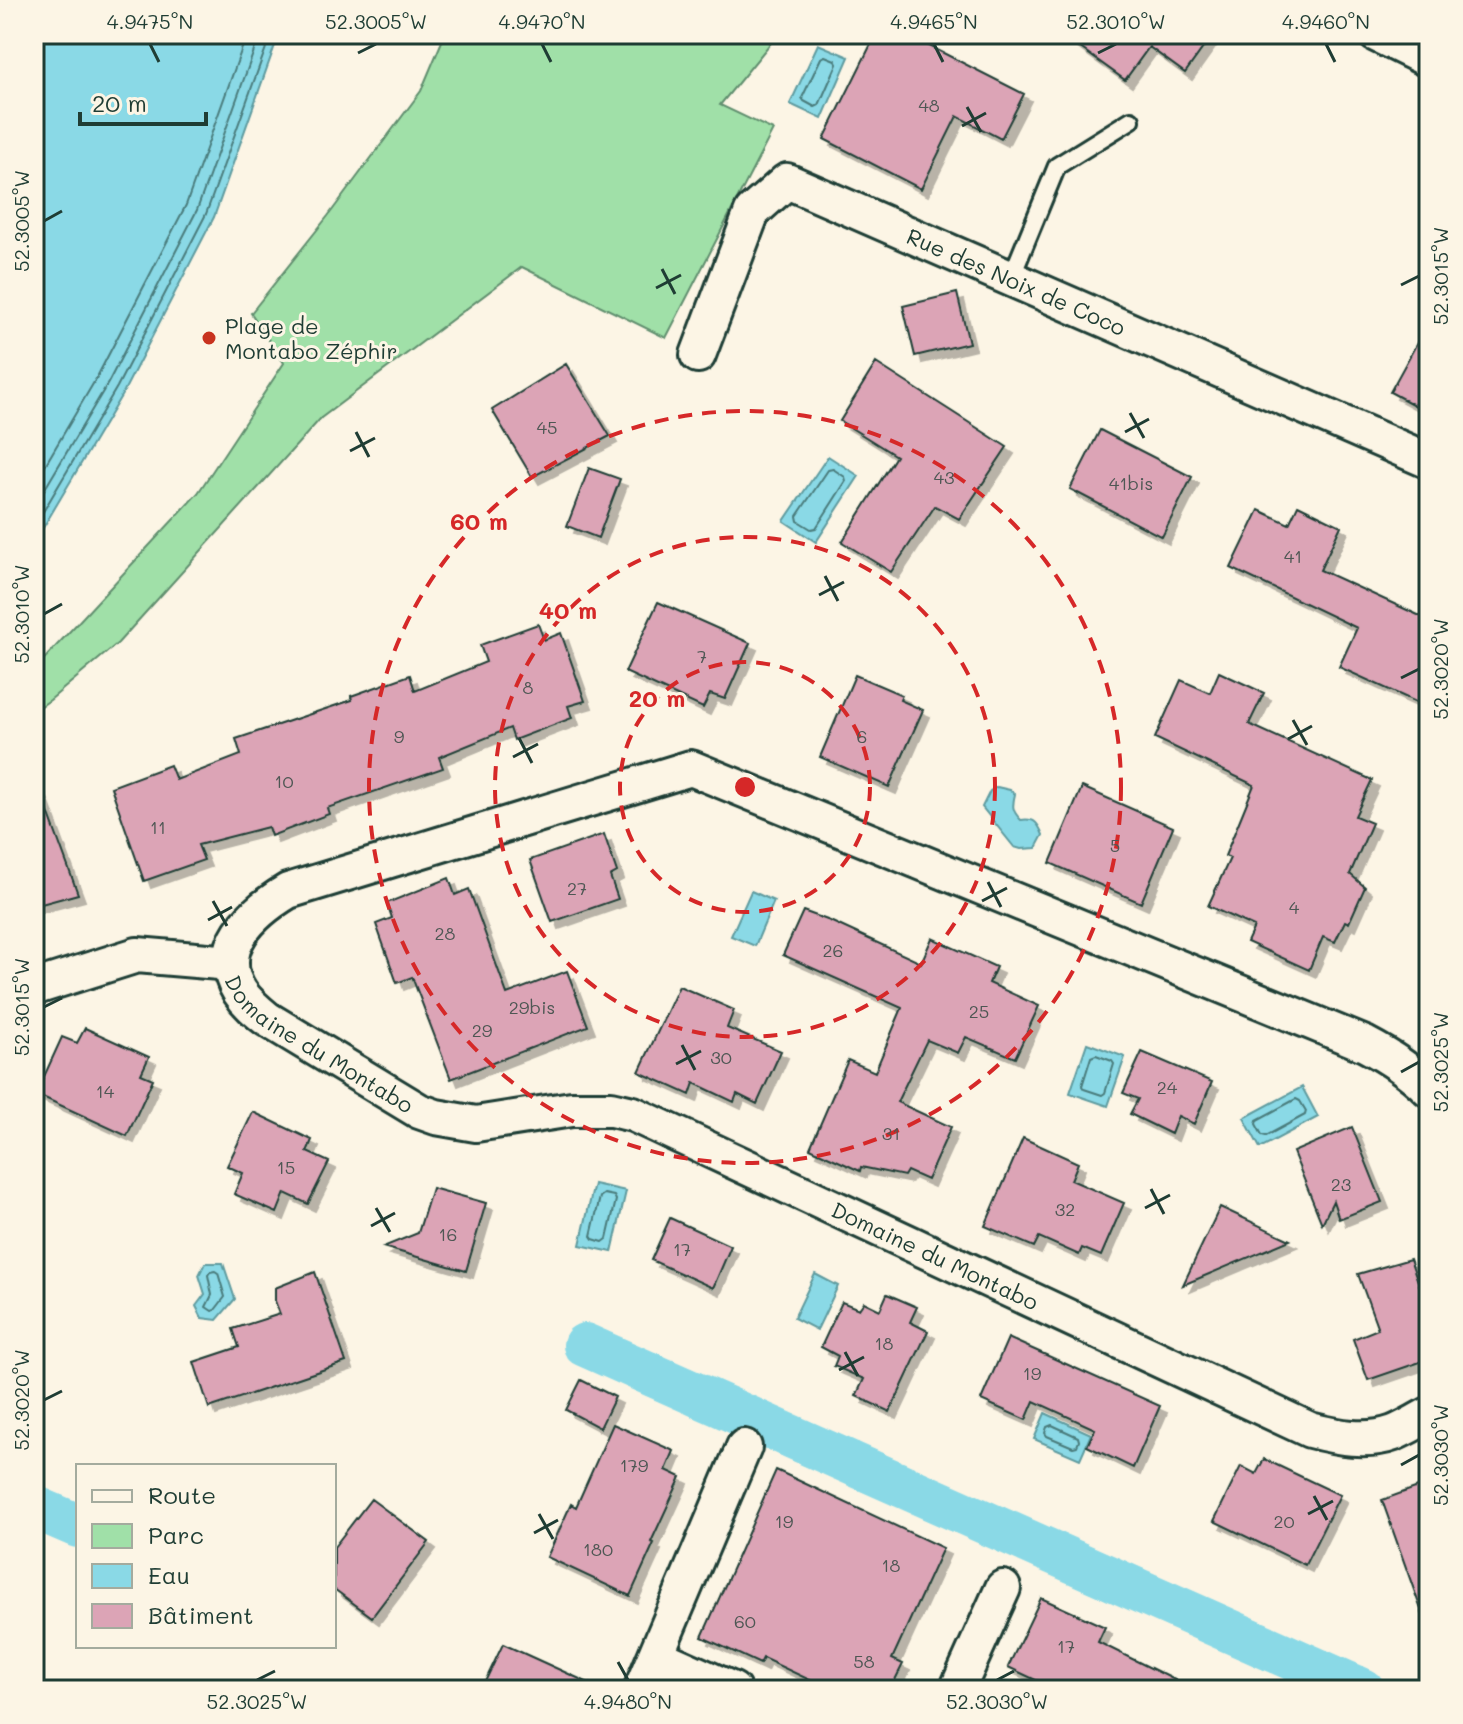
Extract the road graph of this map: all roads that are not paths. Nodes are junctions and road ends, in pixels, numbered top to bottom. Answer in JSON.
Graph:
{"nodes":[{"id":1,"x":1376,"y":34,"type":"edge"},
{"id":2,"x":1429,"y":60,"type":"edge"},
{"id":3,"x":1131,"y":120,"type":"dead end"},
{"id":4,"x":1011,"y":278,"type":"junction"},
{"id":5,"x":698,"y":355,"type":"dead end"},
{"id":6,"x":1429,"y":461,"type":"edge"},
{"id":7,"x":231,"y":963,"type":"junction"},
{"id":8,"x":39,"y":986,"type":"dead end"},
{"id":9,"x":1429,"y":1089,"type":"edge"},
{"id":10,"x":1429,"y":1415,"type":"edge"},
{"id":11,"x":744,"y":1447,"type":"dead end"},
{"id":12,"x":1003,"y":1588,"type":"dead end"},
{"id":13,"x":657,"y":1656,"type":"junction"},
{"id":14,"x":641,"y":1690,"type":"edge"},
{"id":15,"x":733,"y":1690,"type":"edge"},
{"id":16,"x":957,"y":1690,"type":"edge"}],
"edges":[{"from":1,"to":2,"type":"street"},
{"from":3,"to":4,"type":"lane"},
{"from":4,"to":5,"type":"street","name":"Rue des Noix de Coco"},
{"from":4,"to":6,"type":"street","name":"Rue des Noix de Coco"},
{"from":7,"to":8,"type":"street"},
{"from":7,"to":9,"type":"street","name":"Domaine du Montabo"},
{"from":7,"to":10,"type":"street","name":"Domaine du Montabo"},
{"from":11,"to":13,"type":"street"},
{"from":12,"to":16,"type":"street"},
{"from":13,"to":14,"type":"street"},
{"from":13,"to":15,"type":"street"}]}
